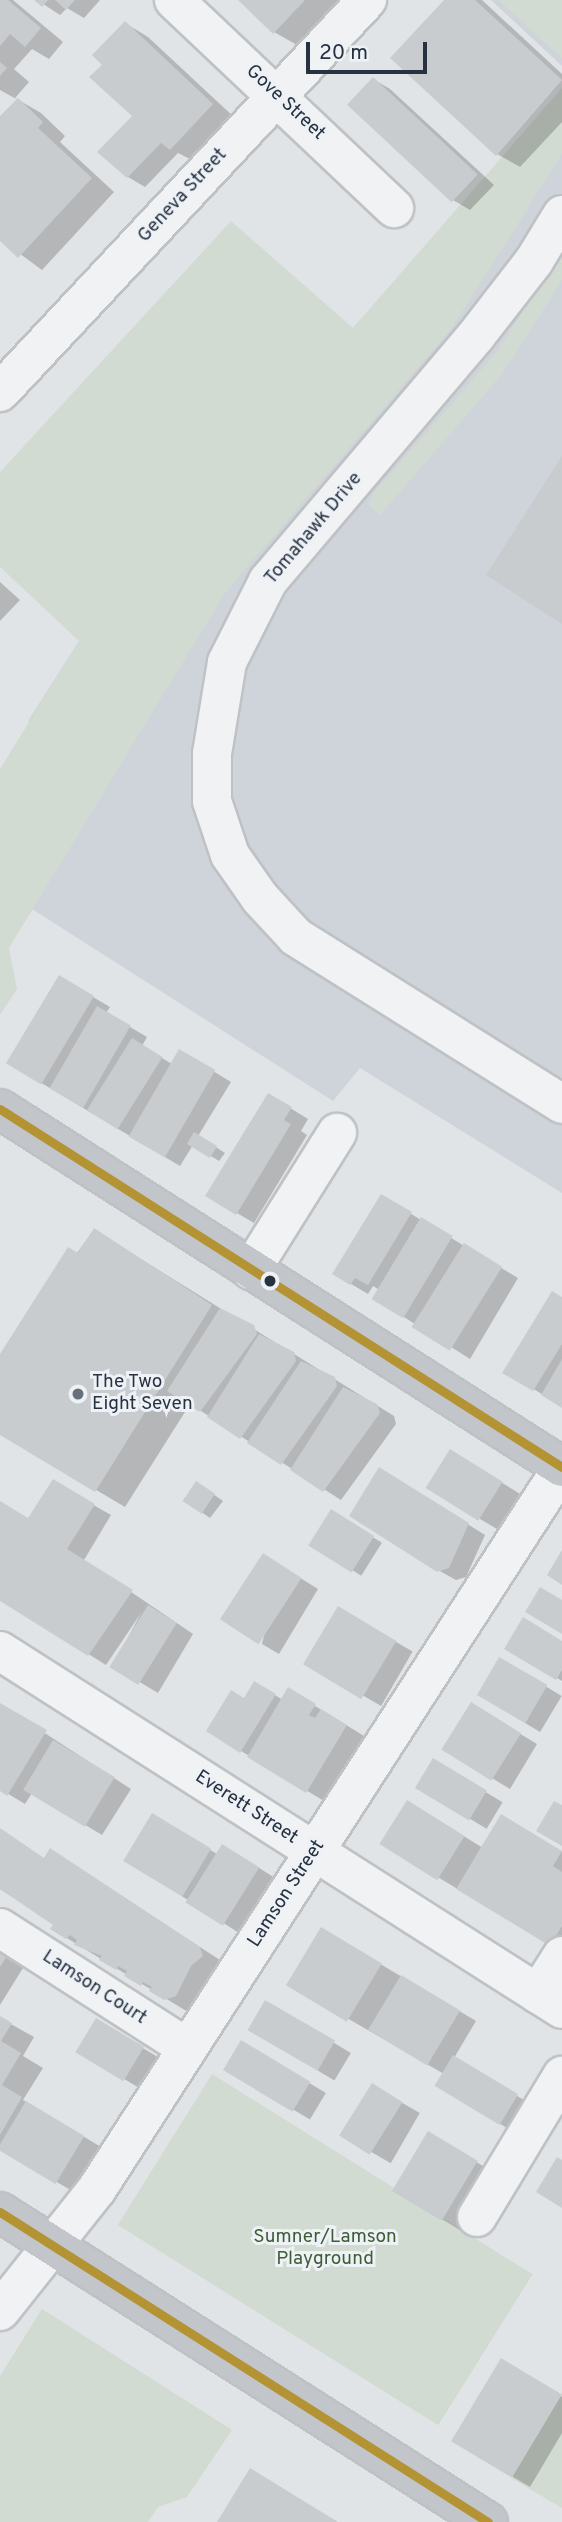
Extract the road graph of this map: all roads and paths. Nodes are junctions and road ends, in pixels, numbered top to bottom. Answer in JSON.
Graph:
{"nodes":[{"id":1,"x":174,"y":0,"type":"edge"},
{"id":2,"x":367,"y":0,"type":"edge"},
{"id":3,"x":280,"y":97,"type":"junction"},
{"id":4,"x":394,"y":208,"type":"dead end"},
{"id":5,"x":562,"y":215,"type":"edge"},
{"id":6,"x":0,"y":392,"type":"edge"},
{"id":7,"x":562,"y":1104,"type":"edge"},
{"id":8,"x":0,"y":1109,"type":"edge"},
{"id":9,"x":337,"y":1133,"type":"dead end"},
{"id":10,"x":251,"y":1270,"type":"junction"},
{"id":11,"x":562,"y":1468,"type":"edge"},
{"id":12,"x":0,"y":1651,"type":"edge"},
{"id":13,"x":315,"y":1852,"type":"junction"},
{"id":14,"x":0,"y":1928,"type":"edge"},
{"id":15,"x":562,"y":1956,"type":"edge"},
{"id":16,"x":550,"y":2001,"type":"edge"},
{"id":17,"x":188,"y":2048,"type":"junction"},
{"id":18,"x":562,"y":2076,"type":"edge"},
{"id":19,"x":0,"y":2212,"type":"edge"},
{"id":20,"x":477,"y":2217,"type":"dead end"},
{"id":21,"x":50,"y":2244,"type":"junction"},
{"id":22,"x":0,"y":2311,"type":"edge"},
{"id":23,"x":488,"y":2522,"type":"edge"}],
"edges":[{"from":1,"to":3,"type":"street","name":"Gove Street"},
{"from":2,"to":3,"type":"street","name":"Geneva Street"},
{"from":3,"to":4,"type":"street","name":"Gove Street"},
{"from":3,"to":6,"type":"street","name":"Geneva Street"},
{"from":5,"to":7,"type":"street","name":"Tomahawk Drive"},
{"from":8,"to":10,"type":"main road"},
{"from":9,"to":10,"type":"street"},
{"from":10,"to":11,"type":"main road"},
{"from":11,"to":13,"type":"street","name":"Lamson Street"},
{"from":12,"to":13,"type":"street","name":"Everett Street"},
{"from":13,"to":16,"type":"street","name":"Everett Street"},
{"from":13,"to":17,"type":"street","name":"Lamson Street"},
{"from":14,"to":17,"type":"street","name":"Lamson Court"},
{"from":15,"to":16,"type":"street"},
{"from":17,"to":21,"type":"street","name":"Lamson Street"},
{"from":18,"to":20,"type":"street"},
{"from":19,"to":21,"type":"main road"},
{"from":21,"to":22,"type":"street","name":"Lamson Street"},
{"from":21,"to":23,"type":"main road"}]}
